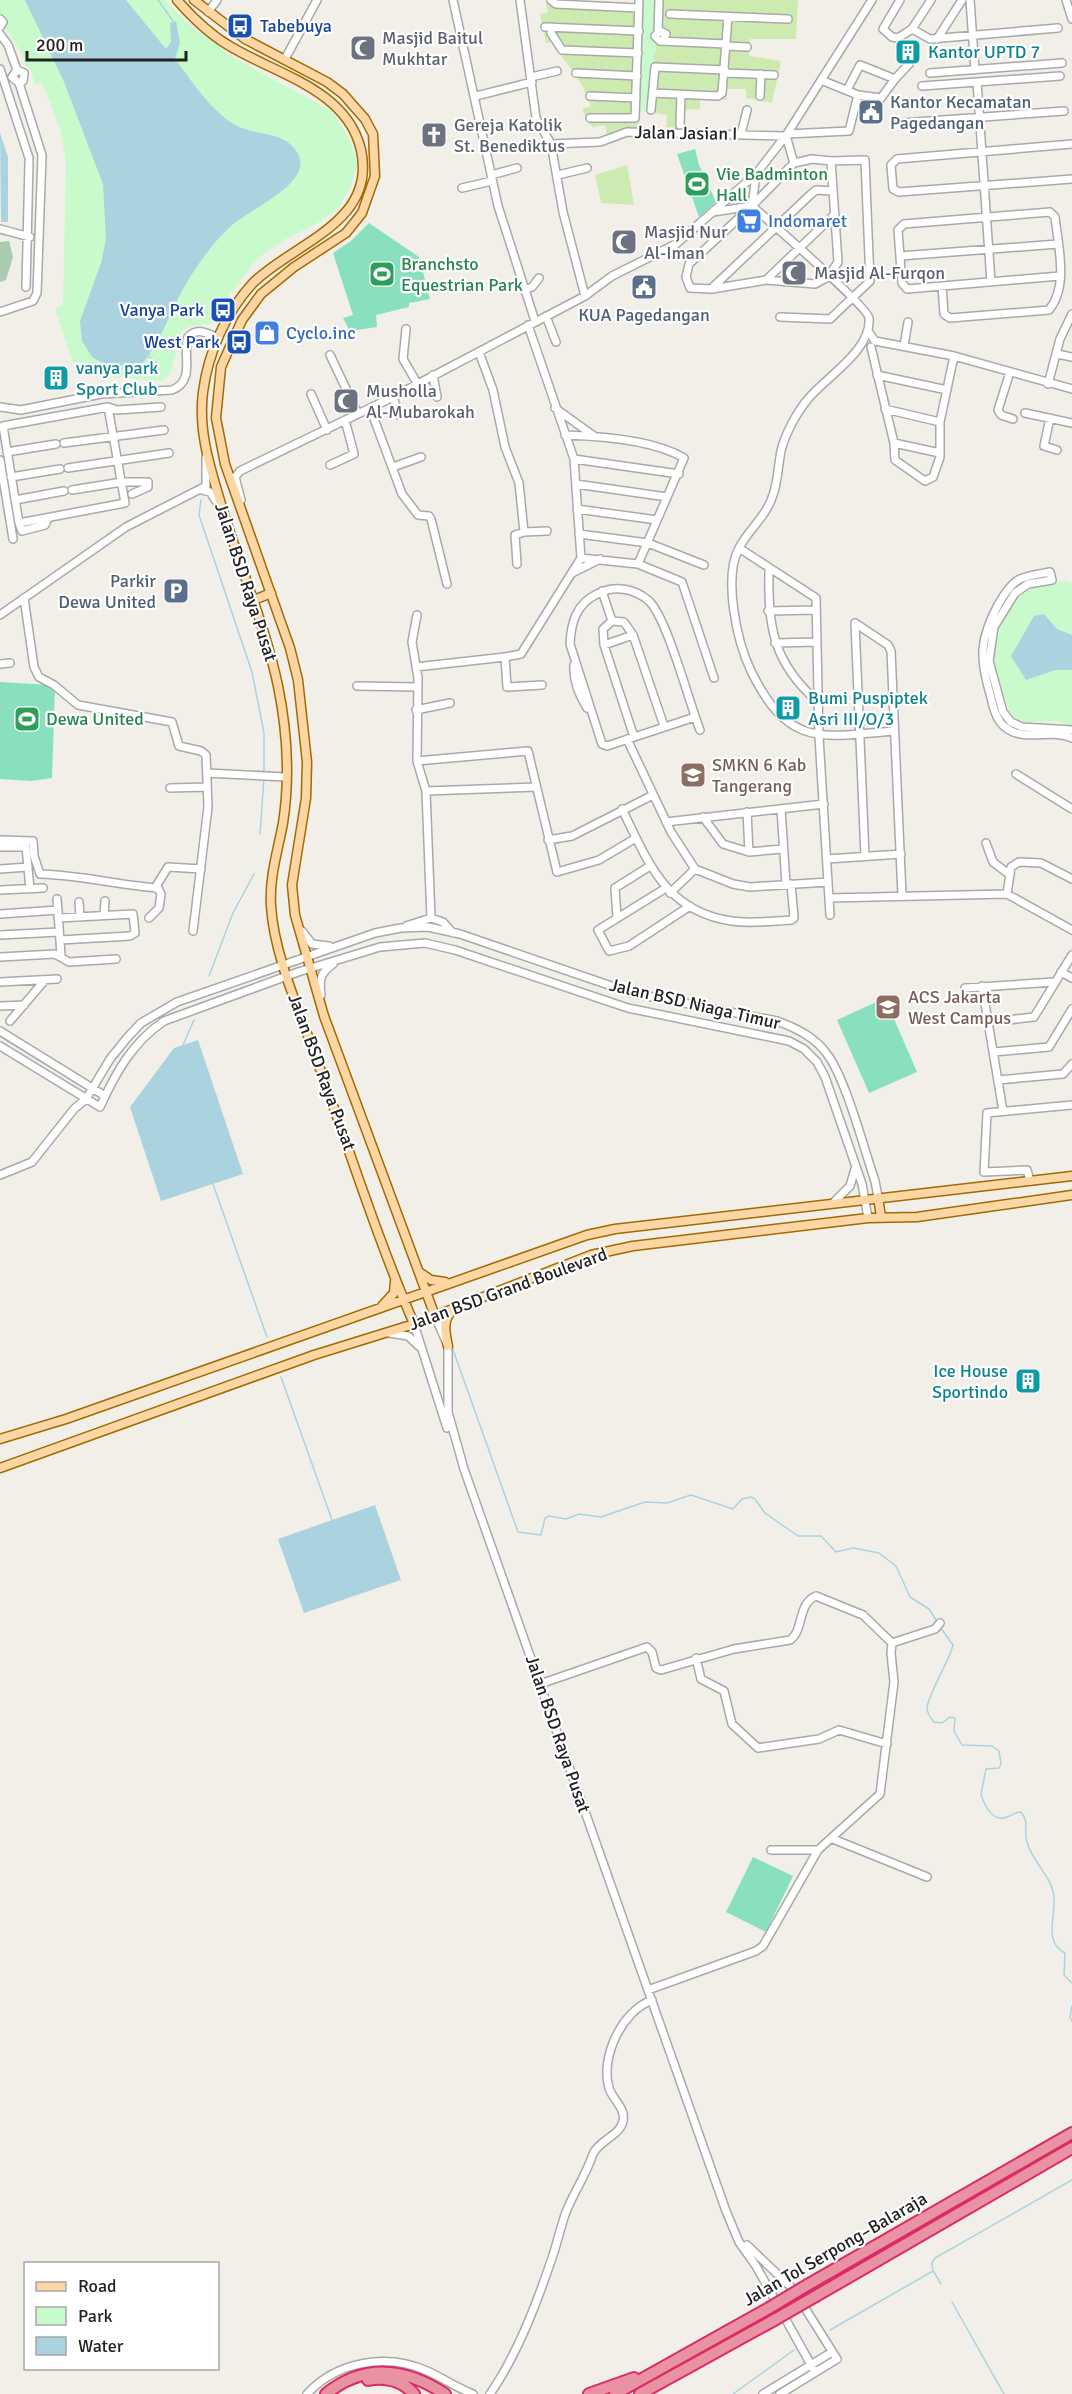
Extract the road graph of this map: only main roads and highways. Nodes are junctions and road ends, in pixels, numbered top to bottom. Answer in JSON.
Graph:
{"nodes":[{"id":1,"x":177,"y":0,"type":"edge"},
{"id":2,"x":199,"y":1,"type":"edge"},
{"id":3,"x":356,"y":195,"type":"junction"},
{"id":4,"x":368,"y":200,"type":"junction"},
{"id":5,"x":202,"y":411,"type":"junction"},
{"id":6,"x":216,"y":412,"type":"junction"},
{"id":7,"x":271,"y":593,"type":"junction"},
{"id":8,"x":254,"y":600,"type":"junction"},
{"id":9,"x":1072,"y":1176,"type":"edge"},
{"id":10,"x":1072,"y":1195,"type":"edge"},
{"id":11,"x":878,"y":1197,"type":"junction"},
{"id":12,"x":881,"y":1216,"type":"junction"},
{"id":13,"x":417,"y":1270,"type":"junction"},
{"id":14,"x":395,"y":1278,"type":"junction"},
{"id":15,"x":452,"y":1282,"type":"junction"},
{"id":16,"x":425,"y":1292,"type":"junction"},
{"id":17,"x":403,"y":1300,"type":"junction"},
{"id":18,"x":462,"y":1305,"type":"junction"},
{"id":19,"x":379,"y":1308,"type":"junction"},
{"id":20,"x":435,"y":1316,"type":"junction"},
{"id":21,"x":414,"y":1324,"type":"junction"},
{"id":22,"x":448,"y":1346,"type":"road end"},
{"id":23,"x":0,"y":1439,"type":"edge"},
{"id":24,"x":0,"y":1468,"type":"edge"},
{"id":25,"x":1072,"y":2133,"type":"edge"},
{"id":26,"x":1072,"y":2148,"type":"edge"},
{"id":27,"x":677,"y":2361,"type":"junction"},
{"id":28,"x":326,"y":2394,"type":"edge"},
{"id":29,"x":337,"y":2394,"type":"edge"},
{"id":30,"x":414,"y":2394,"type":"edge"},
{"id":31,"x":445,"y":2394,"type":"edge"},
{"id":32,"x":589,"y":2394,"type":"edge"},
{"id":33,"x":615,"y":2394,"type":"edge"},
{"id":34,"x":642,"y":2394,"type":"edge"}],
"edges":[{"from":1,"to":3,"type":"main road","name":"Jalan BSD Raya Pusat"},
{"from":2,"to":4,"type":"main road","name":"Jalan BSD Raya Pusat"},
{"from":3,"to":4,"type":"main road"},
{"from":3,"to":5,"type":"main road","name":"Jalan BSD Raya Pusat"},
{"from":4,"to":6,"type":"main road","name":"Jalan BSD Raya Pusat"},
{"from":5,"to":6,"type":"main road"},
{"from":5,"to":8,"type":"main road","name":"Jalan BSD Raya Pusat"},
{"from":6,"to":7,"type":"main road","name":"Jalan BSD Raya Pusat"},
{"from":7,"to":8,"type":"main road"},
{"from":7,"to":13,"type":"main road","name":"Jalan BSD Raya Pusat"},
{"from":8,"to":14,"type":"main road","name":"Jalan BSD Raya Pusat"},
{"from":9,"to":11,"type":"main road","name":"Jalan BSD Grand Boulevard"},
{"from":10,"to":12,"type":"main road","name":"Jalan BSD Grand Boulevard"},
{"from":11,"to":12,"type":"main road"},
{"from":11,"to":15,"type":"main road","name":"Jalan BSD Grand Boulevard"},
{"from":12,"to":18,"type":"main road","name":"Jalan BSD Grand Boulevard"},
{"from":13,"to":15,"type":"main road"},
{"from":13,"to":16,"type":"main road","name":"Jalan BSD Raya Pusat"},
{"from":14,"to":17,"type":"main road","name":"Jalan BSD Raya Pusat"},
{"from":14,"to":19,"type":"main road"},
{"from":15,"to":16,"type":"main road","name":"Jalan BSD Grand Boulevard"},
{"from":16,"to":17,"type":"main road","name":"Jalan BSD Grand Boulevard"},
{"from":16,"to":20,"type":"main road","name":"Jalan BSD Raya Pusat"},
{"from":17,"to":19,"type":"main road","name":"Jalan BSD Grand Boulevard"},
{"from":17,"to":21,"type":"main road","name":"Jalan BSD Raya Pusat"},
{"from":18,"to":20,"type":"main road","name":"Jalan BSD Grand Boulevard"},
{"from":18,"to":22,"type":"main road"},
{"from":19,"to":23,"type":"main road","name":"Jalan BSD Grand Boulevard"},
{"from":20,"to":21,"type":"main road","name":"Jalan BSD Grand Boulevard"},
{"from":21,"to":24,"type":"main road","name":"Jalan BSD Grand Boulevard"},
{"from":25,"to":27,"type":"highway","name":"Jalan Tol Serpong–Balaraja","bridge":true},
{"from":26,"to":34,"type":"highway","name":"Jalan Tol Serpong–Balaraja","bridge":true},
{"from":27,"to":32,"type":"highway"},
{"from":27,"to":33,"type":"highway","name":"Jalan Tol Serpong–Balaraja"},
{"from":28,"to":31,"type":"highway"},
{"from":29,"to":30,"type":"highway"}]}
